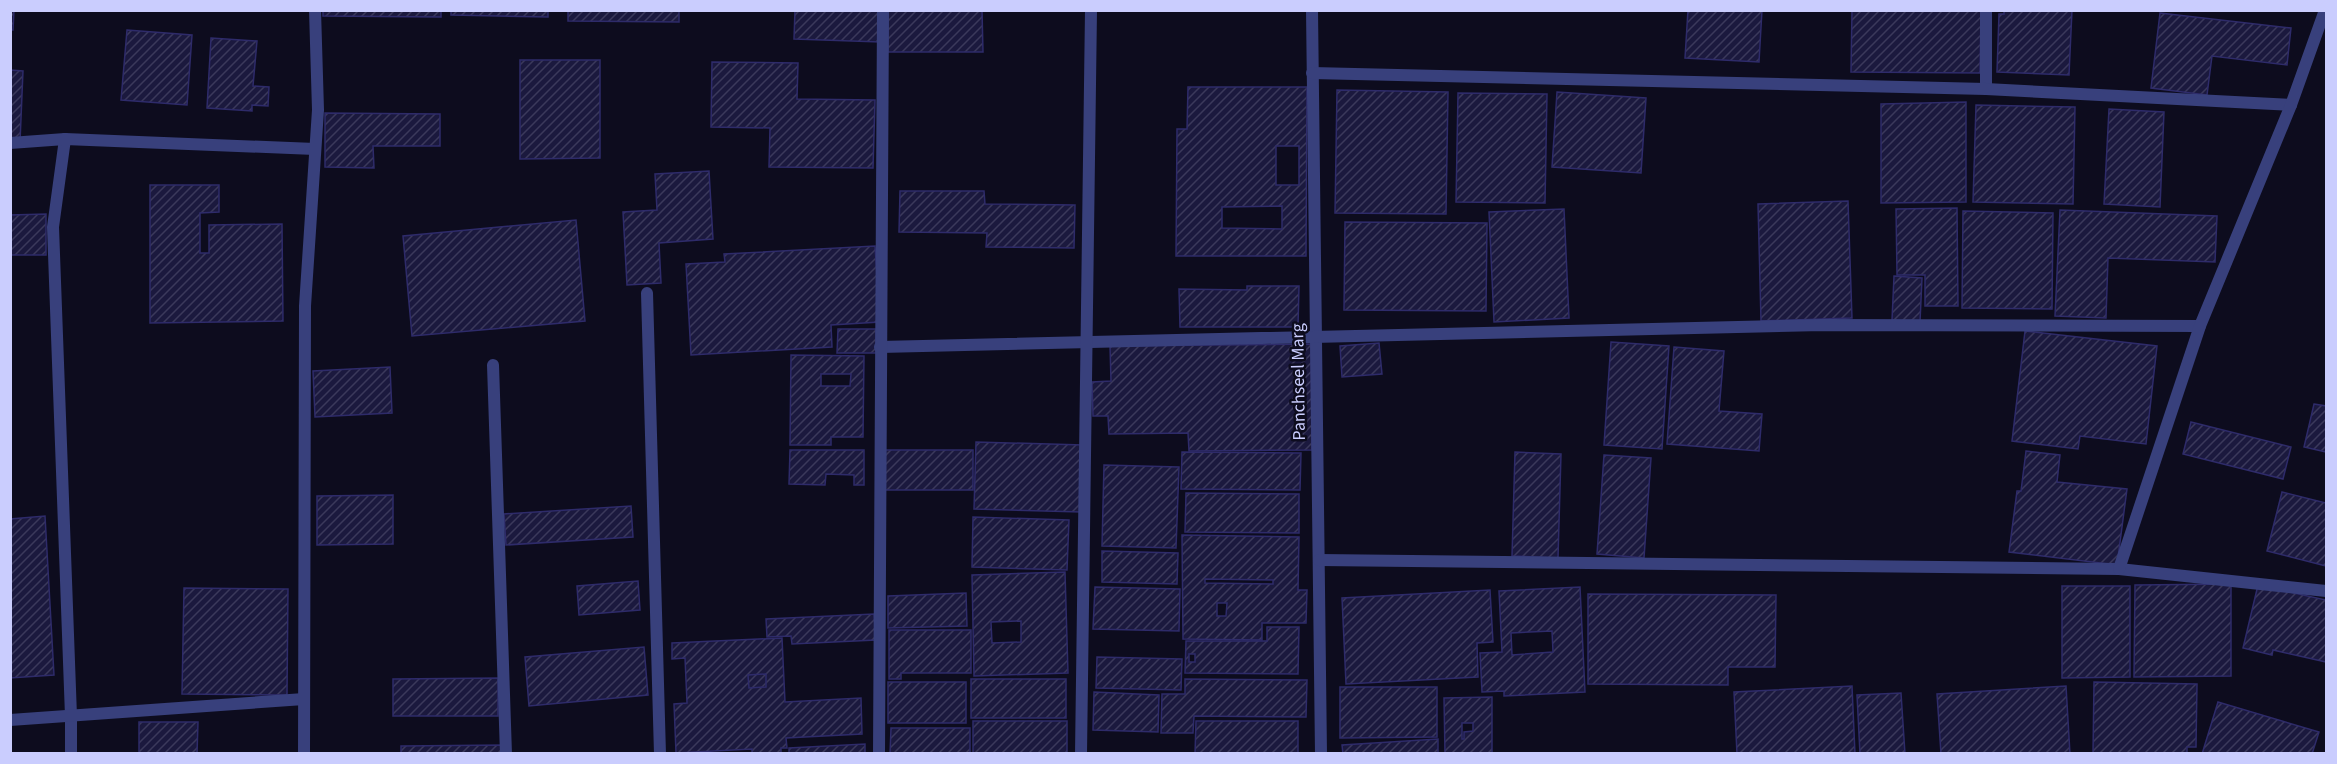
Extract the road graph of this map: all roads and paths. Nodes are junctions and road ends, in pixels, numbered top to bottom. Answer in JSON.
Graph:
{"nodes":[{"id":1,"x":315,"y":10,"type":"edge"},
{"id":2,"x":883,"y":10,"type":"edge"},
{"id":3,"x":1091,"y":10,"type":"edge"},
{"id":4,"x":1312,"y":10,"type":"edge"},
{"id":5,"x":1986,"y":10,"type":"edge"},
{"id":6,"x":2325,"y":10,"type":"edge"},
{"id":7,"x":1312,"y":73,"type":"junction"},
{"id":8,"x":1986,"y":89,"type":"junction"},
{"id":9,"x":2291,"y":105,"type":"junction"},
{"id":10,"x":65,"y":139,"type":"junction"},
{"id":11,"x":10,"y":143,"type":"edge"},
{"id":12,"x":315,"y":149,"type":"junction"},
{"id":13,"x":647,"y":293,"type":"dead end"},
{"id":14,"x":2200,"y":326,"type":"junction"},
{"id":15,"x":1316,"y":336,"type":"junction"},
{"id":16,"x":1085,"y":342,"type":"junction"},
{"id":17,"x":880,"y":347,"type":"junction"},
{"id":18,"x":493,"y":365,"type":"dead end"},
{"id":19,"x":1319,"y":560,"type":"junction"},
{"id":20,"x":2119,"y":568,"type":"junction"},
{"id":21,"x":2326,"y":591,"type":"edge"},
{"id":22,"x":304,"y":699,"type":"junction"},
{"id":23,"x":71,"y":716,"type":"junction"},
{"id":24,"x":10,"y":720,"type":"edge"},
{"id":25,"x":71,"y":753,"type":"edge"},
{"id":26,"x":304,"y":753,"type":"edge"},
{"id":27,"x":506,"y":753,"type":"edge"},
{"id":28,"x":660,"y":753,"type":"edge"},
{"id":29,"x":879,"y":753,"type":"edge"},
{"id":30,"x":1081,"y":753,"type":"edge"},
{"id":31,"x":1321,"y":753,"type":"edge"}],
"edges":[{"from":1,"to":12,"type":"street"},
{"from":2,"to":17,"type":"street"},
{"from":3,"to":16,"type":"street"},
{"from":4,"to":7,"type":"street","name":"Panchseel Marg"},
{"from":5,"to":8,"type":"street"},
{"from":6,"to":9,"type":"street"},
{"from":7,"to":8,"type":"street"},
{"from":7,"to":15,"type":"street","name":"Panchseel Marg"},
{"from":8,"to":9,"type":"street"},
{"from":9,"to":14,"type":"street"},
{"from":10,"to":11,"type":"street"},
{"from":10,"to":12,"type":"street"},
{"from":10,"to":23,"type":"street"},
{"from":12,"to":22,"type":"street"},
{"from":13,"to":28,"type":"street"},
{"from":14,"to":15,"type":"street"},
{"from":14,"to":20,"type":"street"},
{"from":15,"to":16,"type":"street"},
{"from":15,"to":19,"type":"street","name":"Panchseel Marg"},
{"from":16,"to":17,"type":"street"},
{"from":16,"to":30,"type":"street"},
{"from":17,"to":29,"type":"street"},
{"from":18,"to":27,"type":"street"},
{"from":19,"to":20,"type":"street"},
{"from":19,"to":31,"type":"street","name":"Panchseel Marg"},
{"from":20,"to":21,"type":"street"},
{"from":22,"to":23,"type":"street"},
{"from":22,"to":26,"type":"street"},
{"from":23,"to":24,"type":"street"},
{"from":23,"to":25,"type":"street"}]}
